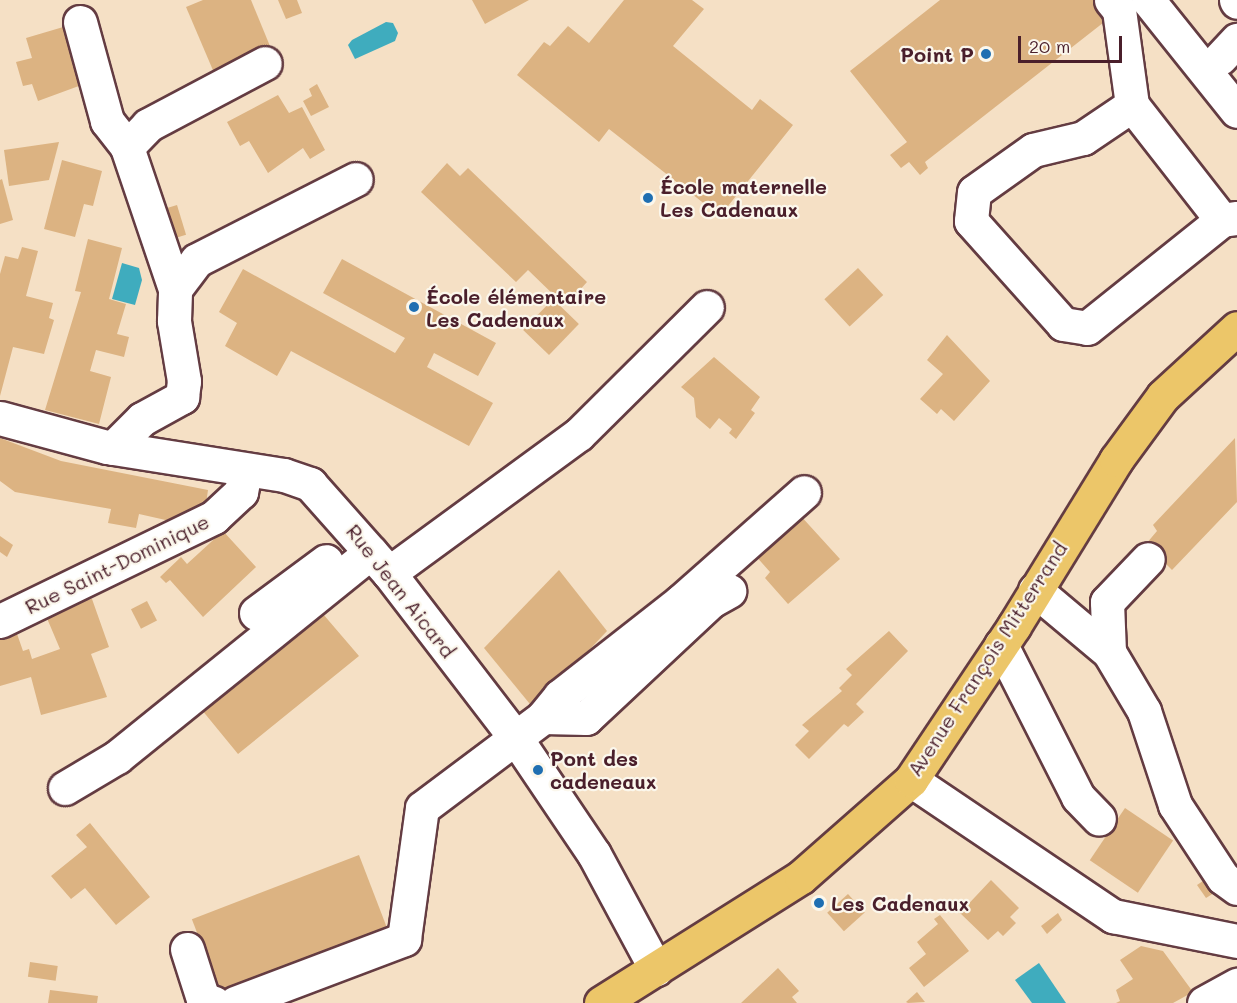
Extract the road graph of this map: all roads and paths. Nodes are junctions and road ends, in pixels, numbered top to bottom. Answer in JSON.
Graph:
{"nodes":[{"id":1,"x":1111,"y":0,"type":"edge"},
{"id":2,"x":1148,"y":0,"type":"edge"},
{"id":3,"x":1173,"y":0,"type":"edge"},
{"id":4,"x":80,"y":22,"type":"dead end"},
{"id":5,"x":1231,"y":58,"type":"edge"},
{"id":6,"x":265,"y":63,"type":"dead end"},
{"id":7,"x":1132,"y":105,"type":"junction"},
{"id":8,"x":1237,"y":111,"type":"edge"},
{"id":9,"x":127,"y":147,"type":"junction"},
{"id":10,"x":356,"y":179,"type":"dead end"},
{"id":11,"x":1230,"y":219,"type":"edge"},
{"id":12,"x":175,"y":289,"type":"junction"},
{"id":13,"x":706,"y":306,"type":"dead end"},
{"id":14,"x":1237,"y":328,"type":"edge"},
{"id":15,"x":0,"y":418,"type":"edge"},
{"id":16,"x":113,"y":448,"type":"junction"},
{"id":17,"x":246,"y":471,"type":"junction"},
{"id":18,"x":804,"y":492,"type":"dead end"},
{"id":19,"x":373,"y":553,"type":"junction"},
{"id":20,"x":1148,"y":559,"type":"dead end"},
{"id":21,"x":1035,"y":590,"type":"junction"},
{"id":22,"x":729,"y":591,"type":"dead end"},
{"id":23,"x":256,"y":613,"type":"dead end"},
{"id":24,"x":0,"y":621,"type":"edge"},
{"id":25,"x":1001,"y":645,"type":"junction"},
{"id":26,"x":1109,"y":652,"type":"junction"},
{"id":27,"x":543,"y":717,"type":"junction"},
{"id":28,"x":515,"y":737,"type":"junction"},
{"id":29,"x":911,"y":780,"type":"junction"},
{"id":30,"x":65,"y":788,"type":"dead end"},
{"id":31,"x":1100,"y":819,"type":"dead end"},
{"id":32,"x":1237,"y":888,"type":"edge"},
{"id":33,"x":1237,"y":941,"type":"edge"},
{"id":34,"x":187,"y":949,"type":"dead end"},
{"id":35,"x":656,"y":969,"type":"junction"},
{"id":36,"x":1237,"y":985,"type":"edge"},
{"id":37,"x":214,"y":1003,"type":"edge"},
{"id":38,"x":235,"y":1003,"type":"edge"},
{"id":39,"x":601,"y":1003,"type":"edge"},
{"id":40,"x":1204,"y":1003,"type":"edge"}],
"edges":[{"from":1,"to":7,"type":"street"},
{"from":2,"to":8,"type":"street"},
{"from":3,"to":5,"type":"street"},
{"from":4,"to":9,"type":"street"},
{"from":6,"to":9,"type":"street"},
{"from":7,"to":11,"type":"street"},
{"from":7,"to":11,"type":"street"},
{"from":9,"to":12,"type":"street"},
{"from":10,"to":12,"type":"street"},
{"from":12,"to":16,"type":"street"},
{"from":13,"to":19,"type":"street"},
{"from":14,"to":21,"type":"main road","name":"Avenue François Mitterrand"},
{"from":15,"to":16,"type":"street","name":"Rue Jean Aicard"},
{"from":16,"to":17,"type":"street","name":"Rue Jean Aicard"},
{"from":17,"to":19,"type":"street","name":"Rue Jean Aicard"},
{"from":17,"to":24,"type":"street","name":"Rue Saint-Dominique"},
{"from":18,"to":27,"type":"street"},
{"from":19,"to":23,"type":"street"},
{"from":19,"to":28,"type":"street","name":"Rue Jean Aicard"},
{"from":19,"to":30,"type":"street"},
{"from":20,"to":26,"type":"street"},
{"from":21,"to":25,"type":"main road","name":"Avenue François Mitterrand"},
{"from":21,"to":26,"type":"street"},
{"from":22,"to":27,"type":"street"},
{"from":25,"to":29,"type":"main road","name":"Avenue François Mitterrand"},
{"from":25,"to":31,"type":"street"},
{"from":26,"to":32,"type":"street"},
{"from":27,"to":28,"type":"street"},
{"from":28,"to":35,"type":"street","name":"Rue Jean Aicard"},
{"from":28,"to":38,"type":"street"},
{"from":29,"to":33,"type":"street"},
{"from":29,"to":35,"type":"main road","name":"Avenue François Mitterrand"},
{"from":34,"to":37,"type":"street"},
{"from":35,"to":39,"type":"main road","name":"Avenue François Mitterrand"},
{"from":36,"to":40,"type":"street"}]}
